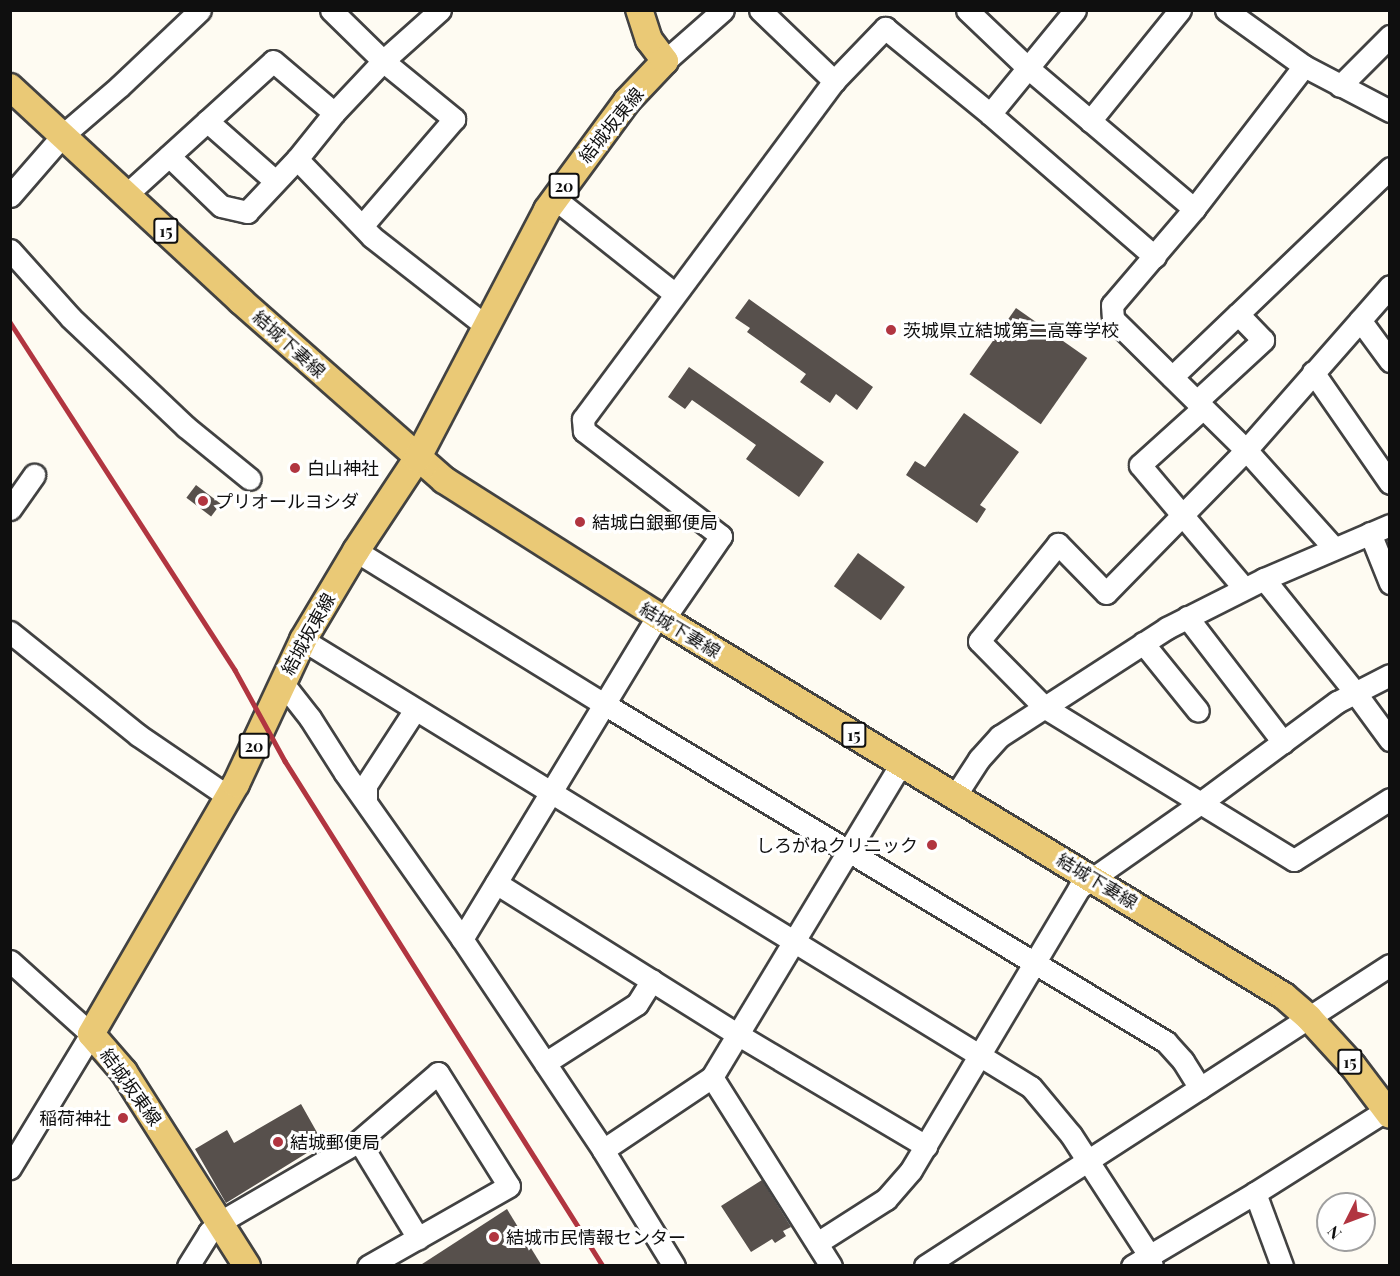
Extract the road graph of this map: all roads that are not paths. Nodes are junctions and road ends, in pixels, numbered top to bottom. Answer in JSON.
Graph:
{"nodes":[{"id":1,"x":200,"y":10,"type":"edge"},
{"id":2,"x":331,"y":10,"type":"edge"},
{"id":3,"x":440,"y":10,"type":"edge"},
{"id":4,"x":639,"y":10,"type":"edge"},
{"id":5,"x":723,"y":10,"type":"edge"},
{"id":6,"x":760,"y":10,"type":"edge"},
{"id":7,"x":967,"y":10,"type":"edge"},
{"id":8,"x":1075,"y":10,"type":"edge"},
{"id":9,"x":1180,"y":10,"type":"edge"},
{"id":10,"x":1235,"y":13,"type":"edge"},
{"id":11,"x":1389,"y":36,"type":"edge"},
{"id":12,"x":383,"y":61,"type":"junction"},
{"id":13,"x":665,"y":61,"type":"junction"},
{"id":14,"x":1304,"y":66,"type":"junction"},
{"id":15,"x":1028,"y":68,"type":"junction"},
{"id":16,"x":834,"y":81,"type":"junction"},
{"id":17,"x":1340,"y":86,"type":"junction"},
{"id":18,"x":10,"y":87,"type":"edge"},
{"id":19,"x":1389,"y":111,"type":"edge"},
{"id":20,"x":334,"y":113,"type":"junction"},
{"id":21,"x":990,"y":114,"type":"junction"},
{"id":22,"x":207,"y":121,"type":"junction"},
{"id":23,"x":1090,"y":121,"type":"junction"},
{"id":24,"x":63,"y":135,"type":"junction"},
{"id":25,"x":169,"y":156,"type":"junction"},
{"id":26,"x":297,"y":159,"type":"junction"},
{"id":27,"x":1389,"y":168,"type":"edge"},
{"id":28,"x":275,"y":181,"type":"junction"},
{"id":29,"x":127,"y":194,"type":"junction"},
{"id":30,"x":10,"y":196,"type":"edge"},
{"id":31,"x":554,"y":198,"type":"junction"},
{"id":32,"x":1194,"y":209,"type":"junction"},
{"id":33,"x":362,"y":226,"type":"junction"},
{"id":34,"x":10,"y":250,"type":"edge"},
{"id":35,"x":1155,"y":257,"type":"junction"},
{"id":36,"x":1389,"y":286,"type":"edge"},
{"id":37,"x":675,"y":294,"type":"junction"},
{"id":38,"x":1238,"y":314,"type":"junction"},
{"id":39,"x":1360,"y":320,"type":"junction"},
{"id":40,"x":486,"y":326,"type":"junction"},
{"id":41,"x":1389,"y":361,"type":"edge"},
{"id":42,"x":1313,"y":372,"type":"junction"},
{"id":43,"x":1172,"y":377,"type":"junction"},
{"id":44,"x":1200,"y":405,"type":"junction"},
{"id":45,"x":1246,"y":450,"type":"junction"},
{"id":46,"x":417,"y":459,"type":"junction"},
{"id":47,"x":34,"y":476,"type":"dead end"},
{"id":48,"x":250,"y":479,"type":"dead end"},
{"id":49,"x":1389,"y":483,"type":"edge"},
{"id":50,"x":10,"y":509,"type":"edge"},
{"id":51,"x":1184,"y":514,"type":"junction"},
{"id":52,"x":1380,"y":529,"type":"edge"},
{"id":53,"x":1334,"y":548,"type":"junction"},
{"id":54,"x":356,"y":551,"type":"junction"},
{"id":55,"x":1264,"y":579,"type":"junction"},
{"id":56,"x":1389,"y":583,"type":"edge"},
{"id":57,"x":1244,"y":588,"type":"junction"},
{"id":58,"x":1187,"y":617,"type":"junction"},
{"id":59,"x":660,"y":618,"type":"junction"},
{"id":60,"x":10,"y":632,"type":"edge"},
{"id":61,"x":303,"y":640,"type":"junction"},
{"id":62,"x":1143,"y":643,"type":"junction"},
{"id":63,"x":1389,"y":675,"type":"edge"},
{"id":64,"x":282,"y":681,"type":"junction"},
{"id":65,"x":1354,"y":691,"type":"junction"},
{"id":66,"x":604,"y":704,"type":"junction"},
{"id":67,"x":1044,"y":707,"type":"junction"},
{"id":68,"x":414,"y":711,"type":"junction"},
{"id":69,"x":1198,"y":711,"type":"dead end"},
{"id":70,"x":1389,"y":740,"type":"edge"},
{"id":71,"x":1283,"y":742,"type":"junction"},
{"id":72,"x":901,"y":764,"type":"junction"},
{"id":73,"x":550,"y":793,"type":"junction"},
{"id":74,"x":954,"y":796,"type":"junction"},
{"id":75,"x":229,"y":797,"type":"junction"},
{"id":76,"x":1389,"y":799,"type":"edge"},
{"id":77,"x":366,"y":801,"type":"junction"},
{"id":78,"x":1200,"y":804,"type":"junction"},
{"id":79,"x":848,"y":851,"type":"junction"},
{"id":80,"x":1091,"y":877,"type":"junction"},
{"id":81,"x":496,"y":883,"type":"junction"},
{"id":82,"x":462,"y":939,"type":"junction"},
{"id":83,"x":792,"y":943,"type":"junction"},
{"id":84,"x":10,"y":961,"type":"edge"},
{"id":85,"x":1033,"y":963,"type":"junction"},
{"id":86,"x":1389,"y":965,"type":"edge"},
{"id":87,"x":652,"y":980,"type":"junction"},
{"id":88,"x":1310,"y":1018,"type":"junction"},
{"id":89,"x":91,"y":1034,"type":"junction"},
{"id":90,"x":737,"y":1034,"type":"junction"},
{"id":91,"x":981,"y":1054,"type":"junction"},
{"id":92,"x":545,"y":1063,"type":"junction"},
{"id":93,"x":712,"y":1077,"type":"junction"},
{"id":94,"x":1200,"y":1088,"type":"junction"},
{"id":95,"x":1388,"y":1110,"type":"edge"},
{"id":96,"x":359,"y":1141,"type":"junction"},
{"id":97,"x":926,"y":1146,"type":"junction"},
{"id":98,"x":603,"y":1150,"type":"junction"},
{"id":99,"x":1086,"y":1160,"type":"junction"},
{"id":100,"x":10,"y":1167,"type":"edge"},
{"id":101,"x":1255,"y":1193,"type":"junction"},
{"id":102,"x":220,"y":1222,"type":"junction"},
{"id":103,"x":418,"y":1238,"type":"junction"},
{"id":104,"x":817,"y":1243,"type":"junction"},
{"id":105,"x":1144,"y":1262,"type":"edge"},
{"id":106,"x":373,"y":1264,"type":"edge"},
{"id":107,"x":188,"y":1266,"type":"edge"},
{"id":108,"x":247,"y":1266,"type":"edge"},
{"id":109,"x":674,"y":1266,"type":"edge"},
{"id":110,"x":831,"y":1266,"type":"edge"},
{"id":111,"x":925,"y":1266,"type":"edge"},
{"id":112,"x":1282,"y":1266,"type":"edge"}],
"edges":[{"from":1,"to":24,"type":"street"},
{"from":2,"to":12,"type":"street"},
{"from":3,"to":12,"type":"street"},
{"from":4,"to":13,"type":"main road"},
{"from":5,"to":13,"type":"street"},
{"from":6,"to":16,"type":"street"},
{"from":7,"to":15,"type":"street"},
{"from":8,"to":15,"type":"street"},
{"from":9,"to":23,"type":"street"},
{"from":10,"to":14,"type":"street"},
{"from":11,"to":17,"type":"street"},
{"from":12,"to":20,"type":"street"},
{"from":12,"to":33,"type":"street"},
{"from":13,"to":31,"type":"main road","name":"結城坂東線","number":"20"},
{"from":14,"to":17,"type":"street"},
{"from":14,"to":32,"type":"street"},
{"from":15,"to":21,"type":"street"},
{"from":15,"to":23,"type":"street"},
{"from":16,"to":21,"type":"street"},
{"from":16,"to":37,"type":"street"},
{"from":17,"to":19,"type":"street"},
{"from":18,"to":24,"type":"main road","name":"結城下妻線","number":"15"},
{"from":20,"to":22,"type":"street"},
{"from":20,"to":26,"type":"street"},
{"from":21,"to":35,"type":"street"},
{"from":22,"to":25,"type":"street"},
{"from":22,"to":28,"type":"street"},
{"from":23,"to":32,"type":"street"},
{"from":24,"to":29,"type":"main road","name":"結城下妻線","number":"15"},
{"from":24,"to":30,"type":"street"},
{"from":25,"to":28,"type":"street"},
{"from":25,"to":29,"type":"street"},
{"from":26,"to":28,"type":"street"},
{"from":26,"to":33,"type":"street"},
{"from":27,"to":38,"type":"street"},
{"from":29,"to":46,"type":"main road","name":"結城下妻線","number":"15"},
{"from":31,"to":37,"type":"street"},
{"from":31,"to":40,"type":"main road","name":"結城坂東線","number":"20"},
{"from":32,"to":35,"type":"street"},
{"from":33,"to":40,"type":"street"},
{"from":34,"to":48,"type":"street"},
{"from":35,"to":43,"type":"street"},
{"from":36,"to":39,"type":"street"},
{"from":37,"to":59,"type":"street"},
{"from":38,"to":43,"type":"street"},
{"from":38,"to":44,"type":"street"},
{"from":39,"to":41,"type":"street"},
{"from":39,"to":42,"type":"street"},
{"from":40,"to":46,"type":"main road","name":"結城坂東線","number":"20"},
{"from":42,"to":45,"type":"street"},
{"from":42,"to":49,"type":"street"},
{"from":43,"to":44,"type":"street"},
{"from":44,"to":45,"type":"street"},
{"from":44,"to":51,"type":"street"},
{"from":45,"to":51,"type":"street"},
{"from":45,"to":53,"type":"street"},
{"from":46,"to":54,"type":"main road","name":"結城坂東線","number":"20"},
{"from":46,"to":59,"type":"main road","name":"結城下妻線","number":"15"},
{"from":47,"to":50,"type":"street"},
{"from":51,"to":57,"type":"street"},
{"from":51,"to":67,"type":"street"},
{"from":52,"to":53,"type":"street"},
{"from":52,"to":56,"type":"street"},
{"from":53,"to":55,"type":"street"},
{"from":54,"to":61,"type":"main road","name":"結城坂東線","number":"20"},
{"from":54,"to":66,"type":"street"},
{"from":55,"to":57,"type":"street"},
{"from":55,"to":65,"type":"street"},
{"from":57,"to":58,"type":"street"},
{"from":58,"to":62,"type":"street"},
{"from":58,"to":71,"type":"street"},
{"from":59,"to":66,"type":"street"},
{"from":59,"to":72,"type":"main road","name":"結城下妻線","number":"15"},
{"from":60,"to":75,"type":"street"},
{"from":61,"to":64,"type":"main road","name":"結城坂東線","number":"20"},
{"from":61,"to":68,"type":"street"},
{"from":62,"to":67,"type":"street"},
{"from":62,"to":69,"type":"street"},
{"from":63,"to":65,"type":"street"},
{"from":64,"to":75,"type":"main road","name":"結城坂東線","number":"20"},
{"from":64,"to":77,"type":"street"},
{"from":65,"to":70,"type":"street"},
{"from":65,"to":71,"type":"street"},
{"from":66,"to":73,"type":"street"},
{"from":66,"to":79,"type":"street"},
{"from":67,"to":74,"type":"street"},
{"from":67,"to":78,"type":"street"},
{"from":68,"to":73,"type":"street"},
{"from":68,"to":77,"type":"street"},
{"from":71,"to":78,"type":"street"},
{"from":72,"to":74,"type":"main road","name":"結城下妻線","number":"15"},
{"from":72,"to":79,"type":"street"},
{"from":73,"to":81,"type":"street"},
{"from":73,"to":83,"type":"street"},
{"from":74,"to":80,"type":"main road","name":"結城下妻線","number":"15"},
{"from":75,"to":89,"type":"main road","name":"結城坂東線","number":"20"},
{"from":76,"to":78,"type":"street"},
{"from":77,"to":82,"type":"street"},
{"from":78,"to":80,"type":"street"},
{"from":79,"to":83,"type":"street"},
{"from":79,"to":85,"type":"street"},
{"from":80,"to":85,"type":"street"},
{"from":80,"to":88,"type":"main road","name":"結城下妻線","number":"15"},
{"from":81,"to":82,"type":"street"},
{"from":81,"to":87,"type":"street"},
{"from":82,"to":92,"type":"street"},
{"from":83,"to":90,"type":"street"},
{"from":83,"to":91,"type":"street"},
{"from":84,"to":89,"type":"street"},
{"from":85,"to":91,"type":"street"},
{"from":85,"to":94,"type":"street"},
{"from":86,"to":88,"type":"street"},
{"from":87,"to":90,"type":"street"},
{"from":87,"to":92,"type":"street"},
{"from":88,"to":94,"type":"street"},
{"from":88,"to":95,"type":"main road","name":"結城下妻線","number":"15"},
{"from":89,"to":100,"type":"street"},
{"from":89,"to":102,"type":"main road","name":"結城坂東線"},
{"from":90,"to":93,"type":"street"},
{"from":90,"to":97,"type":"street"},
{"from":91,"to":97,"type":"street"},
{"from":91,"to":99,"type":"street"},
{"from":92,"to":98,"type":"street"},
{"from":93,"to":98,"type":"street"},
{"from":93,"to":104,"type":"street"},
{"from":94,"to":99,"type":"street"},
{"from":95,"to":101,"type":"street"},
{"from":96,"to":102,"type":"street"},
{"from":96,"to":103,"type":"street"},
{"from":96,"to":103,"type":"street"},
{"from":97,"to":104,"type":"street"},
{"from":98,"to":109,"type":"street"},
{"from":99,"to":105,"type":"street"},
{"from":99,"to":111,"type":"street"},
{"from":101,"to":105,"type":"street"},
{"from":101,"to":112,"type":"street"},
{"from":102,"to":107,"type":"street"},
{"from":102,"to":108,"type":"main road","name":"結城坂東線"},
{"from":103,"to":106,"type":"street"},
{"from":104,"to":110,"type":"street"}]}
